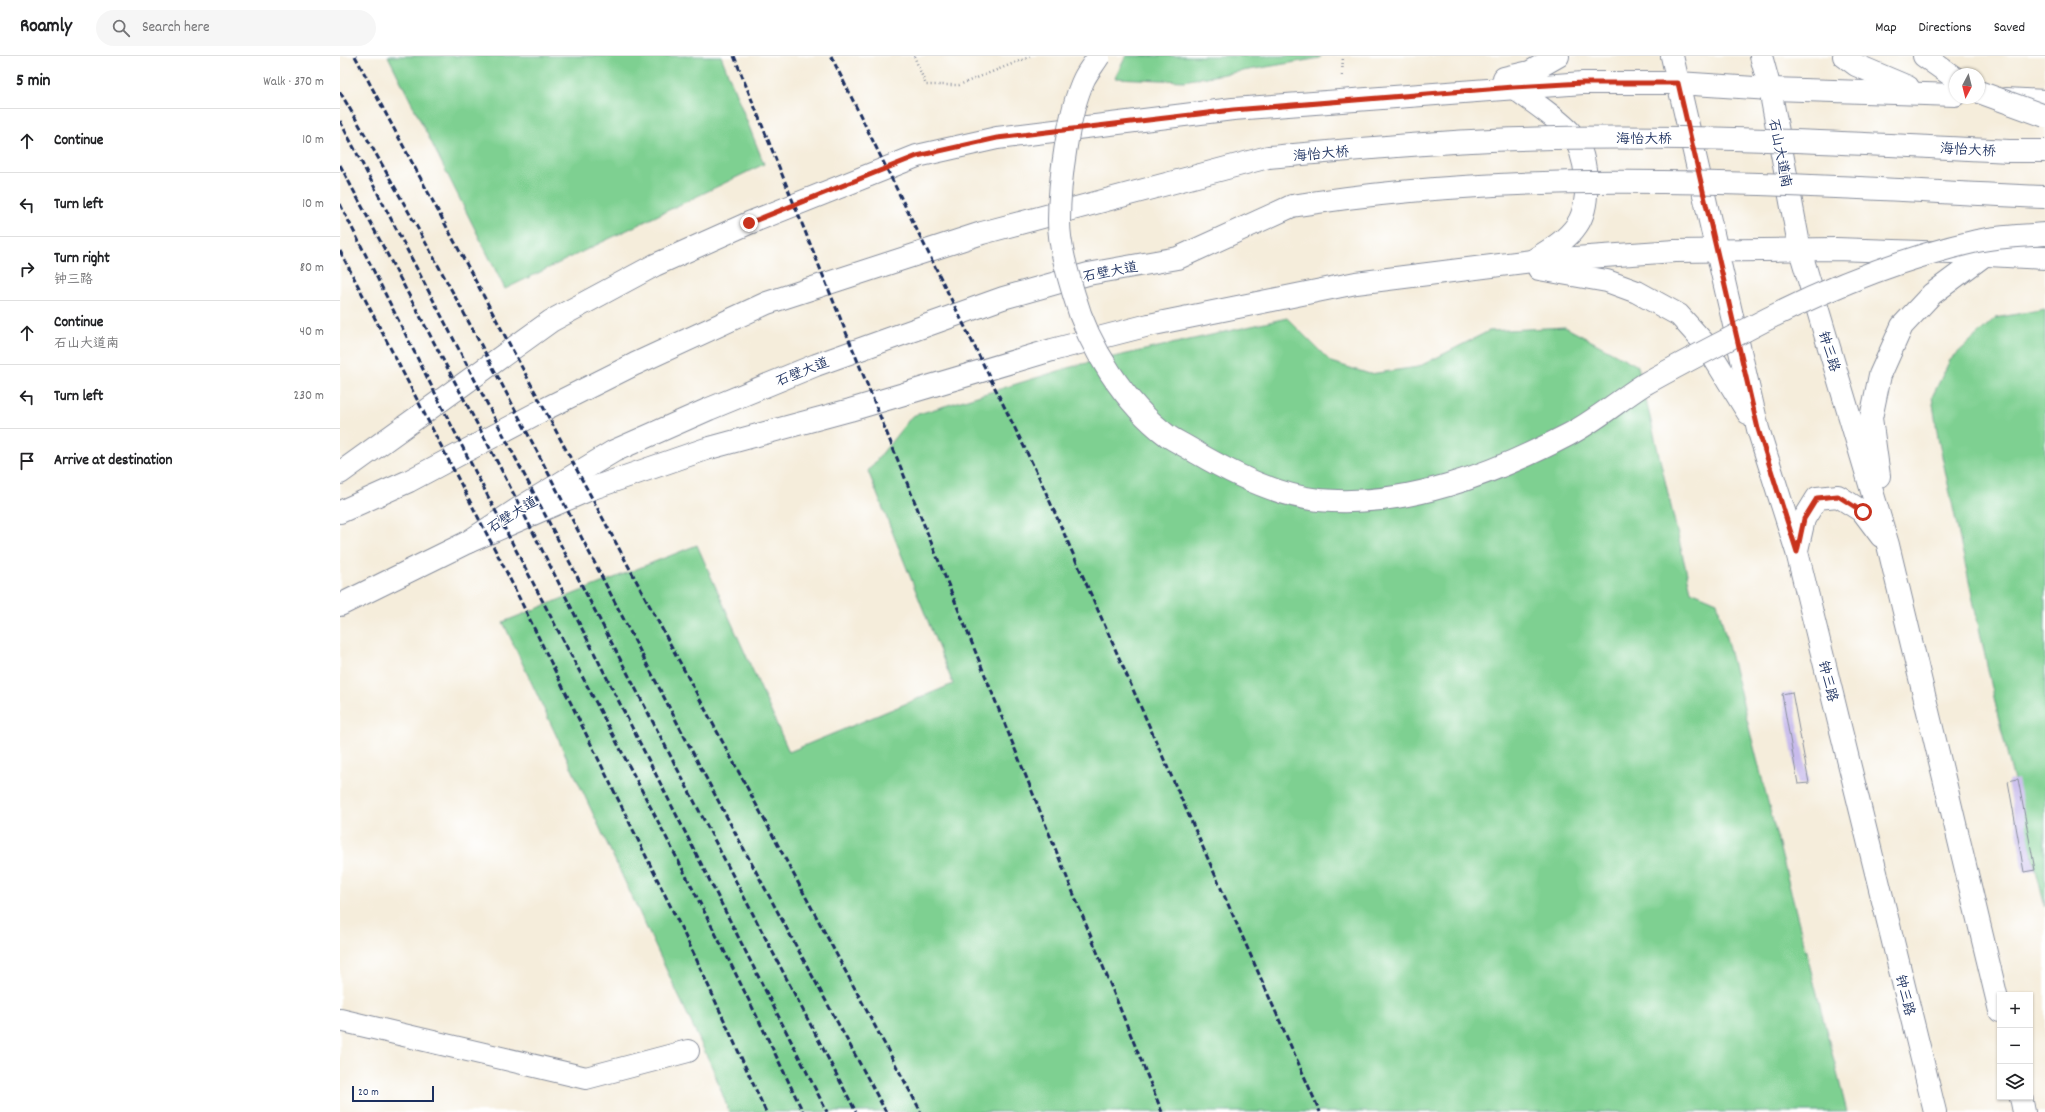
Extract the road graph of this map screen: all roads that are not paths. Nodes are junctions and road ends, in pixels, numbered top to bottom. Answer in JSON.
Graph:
{"nodes":[{"id":1,"x":1099,"y":56,"type":"edge"},
{"id":2,"x":1558,"y":56,"type":"edge"},
{"id":3,"x":1672,"y":56,"type":"edge"},
{"id":4,"x":1761,"y":56,"type":"edge"},
{"id":5,"x":1844,"y":56,"type":"edge"},
{"id":6,"x":1924,"y":56,"type":"edge"},
{"id":7,"x":1949,"y":74,"type":"edge"},
{"id":8,"x":1678,"y":83,"type":"junction"},
{"id":9,"x":1513,"y":87,"type":"junction"},
{"id":10,"x":1770,"y":89,"type":"junction"},
{"id":11,"x":1924,"y":92,"type":"junction"},
{"id":12,"x":1439,"y":93,"type":"junction"},
{"id":13,"x":1949,"y":94,"type":"edge"},
{"id":14,"x":1985,"y":94,"type":"edge"},
{"id":15,"x":1985,"y":97,"type":"edge"},
{"id":16,"x":2045,"y":102,"type":"edge"},
{"id":17,"x":2045,"y":116,"type":"edge"},
{"id":18,"x":2045,"y":151,"type":"edge"},
{"id":19,"x":2045,"y":197,"type":"edge"},
{"id":20,"x":2045,"y":234,"type":"edge"},
{"id":21,"x":1800,"y":250,"type":"junction"},
{"id":22,"x":1716,"y":251,"type":"junction"},
{"id":23,"x":1986,"y":254,"type":"junction"},
{"id":24,"x":2045,"y":258,"type":"edge"},
{"id":25,"x":1532,"y":261,"type":"junction"},
{"id":26,"x":1510,"y":264,"type":"junction"},
{"id":27,"x":1758,"y":429,"type":"junction"},
{"id":28,"x":340,"y":473,"type":"edge"},
{"id":29,"x":340,"y":512,"type":"edge"},
{"id":30,"x":468,"y":542,"type":"junction"},
{"id":31,"x":1888,"y":545,"type":"junction"},
{"id":32,"x":1797,"y":552,"type":"junction"},
{"id":33,"x":340,"y":604,"type":"edge"},
{"id":34,"x":1997,"y":999,"type":"edge"},
{"id":35,"x":340,"y":1020,"type":"edge"},
{"id":36,"x":688,"y":1051,"type":"dead end"},
{"id":37,"x":2022,"y":1100,"type":"edge"},
{"id":38,"x":1936,"y":1112,"type":"edge"},
{"id":39,"x":2024,"y":1112,"type":"edge"}],
"edges":[{"from":1,"to":20,"type":"main road","bridge":true},
{"from":2,"to":12,"type":"main road"},
{"from":3,"to":8,"type":"main road"},
{"from":4,"to":10,"type":"main road","name":"石山大道南"},
{"from":5,"to":11,"type":"main road"},
{"from":6,"to":7,"type":"main road"},
{"from":8,"to":9,"type":"main road"},
{"from":8,"to":10,"type":"main road"},
{"from":8,"to":22,"type":"main road"},
{"from":9,"to":12,"type":"main road"},
{"from":9,"to":25,"type":"main road"},
{"from":10,"to":11,"type":"main road"},
{"from":10,"to":21,"type":"main road","name":"石山大道南"},
{"from":11,"to":13,"type":"main road"},
{"from":12,"to":28,"type":"main road"},
{"from":14,"to":17,"type":"main road","bridge":true},
{"from":15,"to":16,"type":"main road"},
{"from":18,"to":29,"type":"main road","name":"海怡大桥","bridge":true},
{"from":19,"to":30,"type":"main road","name":"石壁大道","bridge":true},
{"from":21,"to":22,"type":"main road"},
{"from":21,"to":23,"type":"main road"},
{"from":21,"to":31,"type":"main road","name":"钟三路"},
{"from":22,"to":25,"type":"main road"},
{"from":22,"to":27,"type":"main road","name":"钟三路"},
{"from":23,"to":24,"type":"main road"},
{"from":23,"to":31,"type":"main road"},
{"from":25,"to":26,"type":"main road"},
{"from":26,"to":27,"type":"main road"},
{"from":26,"to":30,"type":"main road"},
{"from":27,"to":32,"type":"main road","name":"钟三路"},
{"from":30,"to":33,"type":"main road","name":"石壁大道"},
{"from":31,"to":32,"type":"main road"},
{"from":31,"to":34,"type":"main road","name":"钟三路"},
{"from":32,"to":38,"type":"main road","name":"钟三路"},
{"from":35,"to":36,"type":"main road"},
{"from":37,"to":39,"type":"main road"}]}
